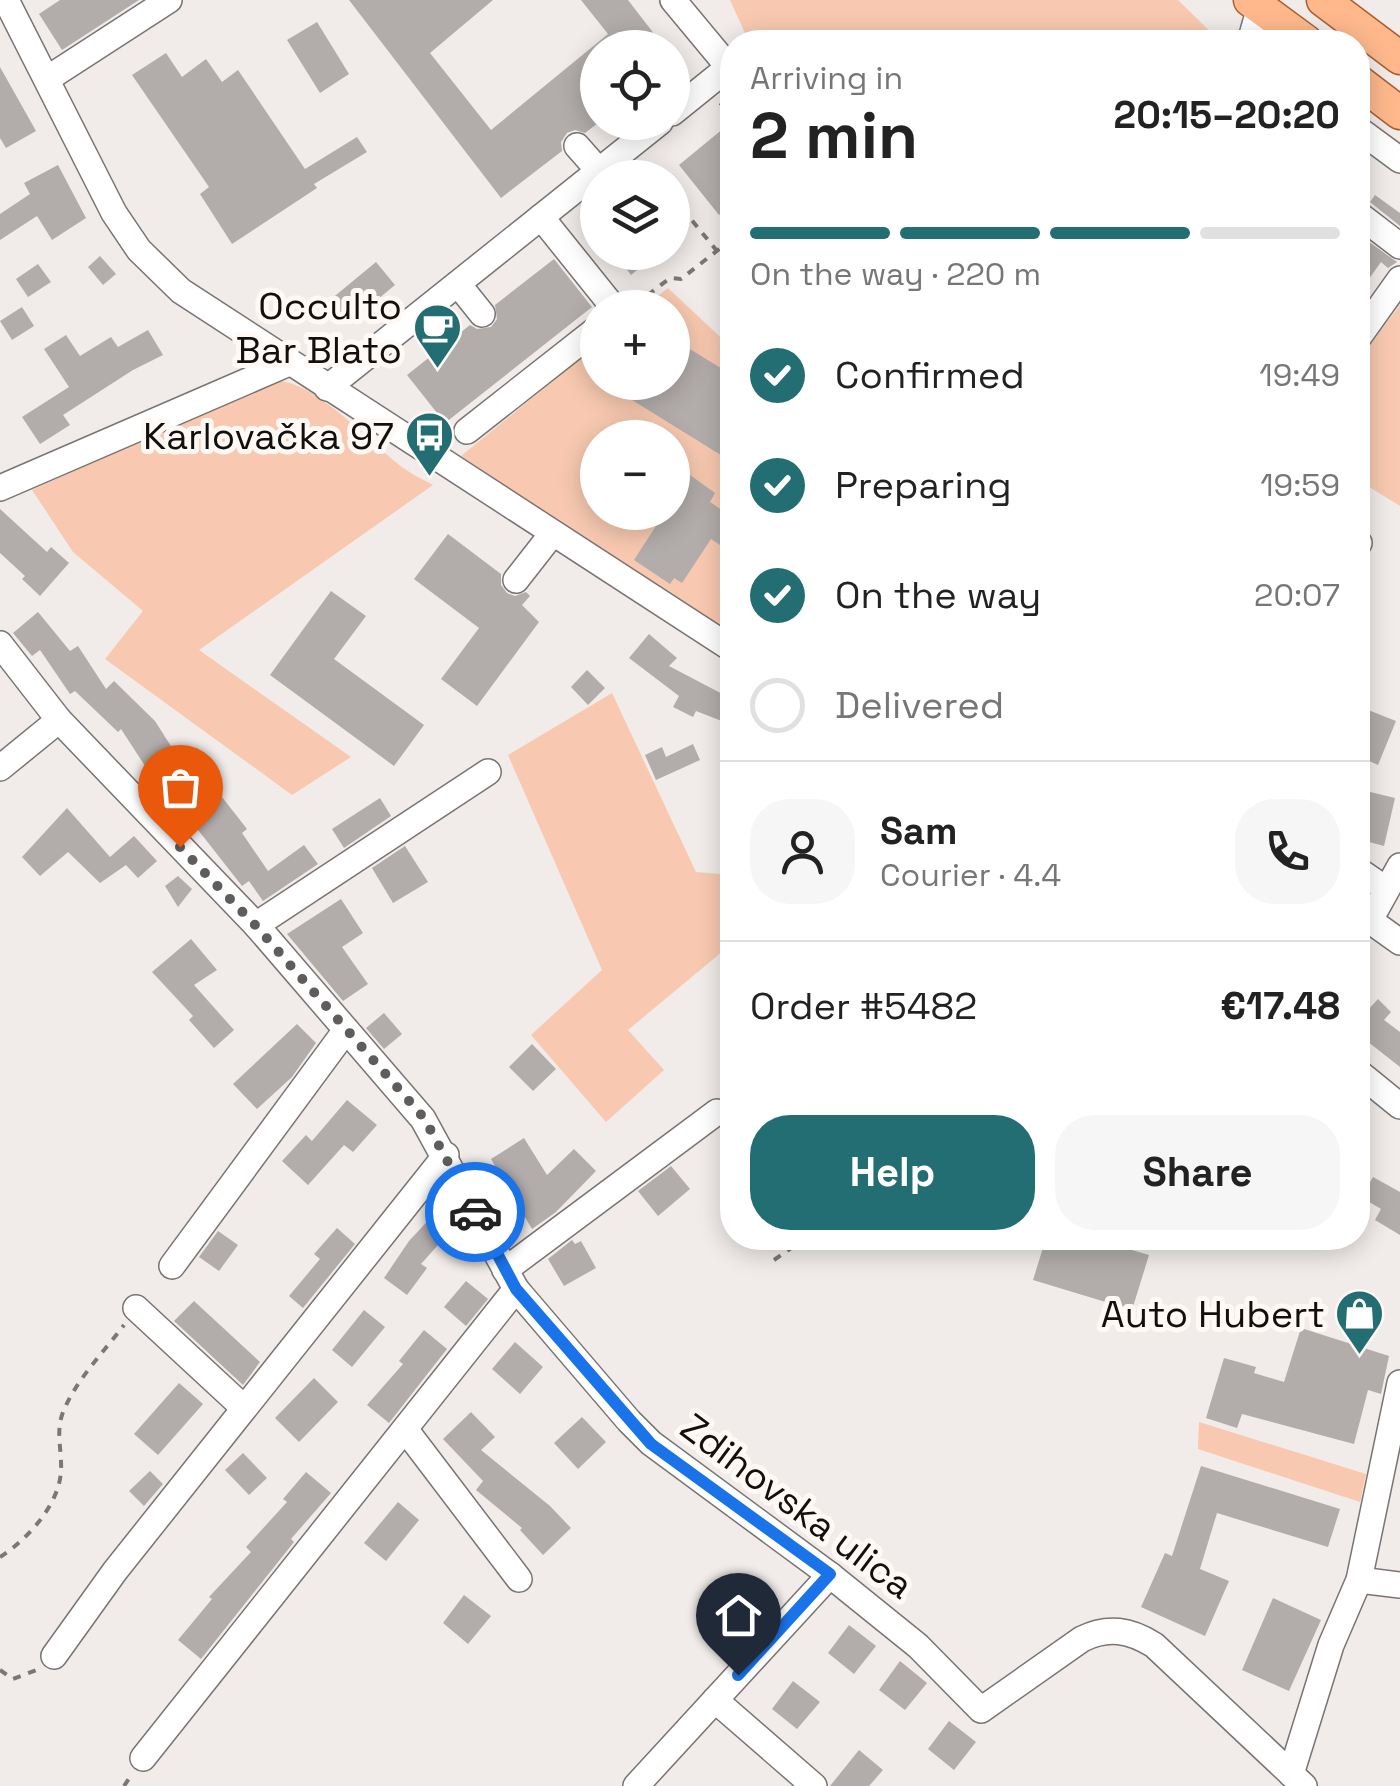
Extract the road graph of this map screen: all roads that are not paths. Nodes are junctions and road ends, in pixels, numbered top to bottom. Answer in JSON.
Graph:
{"nodes":[{"id":1,"x":6,"y":0,"type":"edge"},
{"id":2,"x":170,"y":0,"type":"edge"},
{"id":3,"x":674,"y":0,"type":"edge"},
{"id":4,"x":1322,"y":0,"type":"edge"},
{"id":5,"x":1255,"y":4,"type":"edge"},
{"id":6,"x":1252,"y":30,"type":"edge"},
{"id":7,"x":1290,"y":30,"type":"edge"},
{"id":8,"x":1362,"y":30,"type":"edge"},
{"id":9,"x":1370,"y":36,"type":"edge"},
{"id":10,"x":720,"y":56,"type":"edge"},
{"id":11,"x":1400,"y":58,"type":"edge"},
{"id":12,"x":720,"y":77,"type":"edge"},
{"id":13,"x":47,"y":79,"type":"junction"},
{"id":14,"x":1370,"y":90,"type":"edge"},
{"id":15,"x":690,"y":100,"type":"edge"},
{"id":16,"x":1400,"y":113,"type":"edge"},
{"id":17,"x":1370,"y":138,"type":"edge"},
{"id":18,"x":638,"y":140,"type":"edge"},
{"id":19,"x":578,"y":146,"type":"dead end"},
{"id":20,"x":590,"y":160,"type":"edge"},
{"id":21,"x":613,"y":160,"type":"edge"},
{"id":22,"x":1400,"y":160,"type":"edge"},
{"id":23,"x":580,"y":186,"type":"edge"},
{"id":24,"x":541,"y":218,"type":"junction"},
{"id":25,"x":1370,"y":223,"type":"edge"},
{"id":26,"x":1400,"y":246,"type":"edge"},
{"id":27,"x":1400,"y":278,"type":"edge"},
{"id":28,"x":458,"y":284,"type":"junction"},
{"id":29,"x":599,"y":290,"type":"edge"},
{"id":30,"x":482,"y":314,"type":"dead end"},
{"id":31,"x":1370,"y":319,"type":"edge"},
{"id":32,"x":580,"y":342,"type":"edge"},
{"id":33,"x":290,"y":363,"type":"junction"},
{"id":34,"x":328,"y":388,"type":"junction"},
{"id":35,"x":467,"y":431,"type":"dead end"},
{"id":36,"x":0,"y":488,"type":"edge"},
{"id":37,"x":552,"y":534,"type":"junction"},
{"id":38,"x":516,"y":580,"type":"dead end"},
{"id":39,"x":720,"y":641,"type":"edge"},
{"id":40,"x":0,"y":644,"type":"edge"},
{"id":41,"x":59,"y":720,"type":"junction"},
{"id":42,"x":0,"y":768,"type":"edge"},
{"id":43,"x":488,"y":772,"type":"dead end"},
{"id":44,"x":1400,"y":866,"type":"edge"},
{"id":45,"x":1370,"y":908,"type":"edge"},
{"id":46,"x":1370,"y":920,"type":"edge"},
{"id":47,"x":256,"y":926,"type":"junction"},
{"id":48,"x":1400,"y":942,"type":"edge"},
{"id":49,"x":346,"y":1030,"type":"junction"},
{"id":50,"x":1370,"y":1082,"type":"edge"},
{"id":51,"x":1400,"y":1106,"type":"edge"},
{"id":52,"x":717,"y":1112,"type":"dead end"},
{"id":53,"x":446,"y":1155,"type":"junction"},
{"id":54,"x":172,"y":1266,"type":"dead end"},
{"id":55,"x":510,"y":1279,"type":"junction"},
{"id":56,"x":136,"y":1308,"type":"road end"},
{"id":57,"x":1400,"y":1383,"type":"edge"},
{"id":58,"x":244,"y":1408,"type":"junction"},
{"id":59,"x":404,"y":1428,"type":"junction"},
{"id":60,"x":830,"y":1574,"type":"junction"},
{"id":61,"x":519,"y":1579,"type":"dead end"},
{"id":62,"x":1359,"y":1580,"type":"junction"},
{"id":63,"x":1400,"y":1585,"type":"edge"},
{"id":64,"x":54,"y":1656,"type":"road end"},
{"id":65,"x":715,"y":1700,"type":"junction"},
{"id":66,"x":143,"y":1758,"type":"dead end"},
{"id":67,"x":1297,"y":1780,"type":"edge"},
{"id":68,"x":636,"y":1786,"type":"edge"},
{"id":69,"x":814,"y":1786,"type":"edge"}],
"edges":[{"from":1,"to":13,"type":"street"},
{"from":2,"to":13,"type":"street"},
{"from":3,"to":10,"type":"street"},
{"from":4,"to":8,"type":"main road"},
{"from":5,"to":6,"type":"street"},
{"from":5,"to":7,"type":"main road"},
{"from":9,"to":11,"type":"main road"},
{"from":12,"to":15,"type":"street"},
{"from":13,"to":33,"type":"street"},
{"from":14,"to":16,"type":"main road"},
{"from":17,"to":22,"type":"street"},
{"from":18,"to":21,"type":"street"},
{"from":19,"to":20,"type":"street"},
{"from":23,"to":24,"type":"street"},
{"from":24,"to":28,"type":"street"},
{"from":24,"to":29,"type":"street"},
{"from":25,"to":26,"type":"street"},
{"from":27,"to":31,"type":"street"},
{"from":28,"to":30,"type":"street"},
{"from":28,"to":34,"type":"street"},
{"from":32,"to":35,"type":"street"},
{"from":33,"to":34,"type":"street"},
{"from":33,"to":36,"type":"street"},
{"from":34,"to":37,"type":"street"},
{"from":37,"to":38,"type":"street"},
{"from":37,"to":39,"type":"street"},
{"from":40,"to":41,"type":"street","name":"Zdihovska ulica"},
{"from":41,"to":42,"type":"street"},
{"from":41,"to":47,"type":"street","name":"Zdihovska ulica"},
{"from":43,"to":47,"type":"street"},
{"from":44,"to":45,"type":"street"},
{"from":46,"to":48,"type":"street"},
{"from":47,"to":49,"type":"street","name":"Zdihovska ulica"},
{"from":49,"to":53,"type":"street","name":"Zdihovska ulica"},
{"from":49,"to":54,"type":"street"},
{"from":50,"to":51,"type":"street"},
{"from":52,"to":55,"type":"street"},
{"from":53,"to":55,"type":"street","name":"Zdihovska ulica"},
{"from":53,"to":58,"type":"street"},
{"from":55,"to":59,"type":"street"},
{"from":55,"to":60,"type":"street","name":"Zdihovska ulica"},
{"from":56,"to":58,"type":"street"},
{"from":57,"to":62,"type":"street"},
{"from":58,"to":64,"type":"street"},
{"from":59,"to":61,"type":"street"},
{"from":59,"to":66,"type":"street"},
{"from":60,"to":65,"type":"street"},
{"from":60,"to":67,"type":"street","name":"Zdihovska ulica"},
{"from":62,"to":63,"type":"street"},
{"from":62,"to":67,"type":"street"},
{"from":65,"to":68,"type":"street"},
{"from":65,"to":69,"type":"street"}]}
